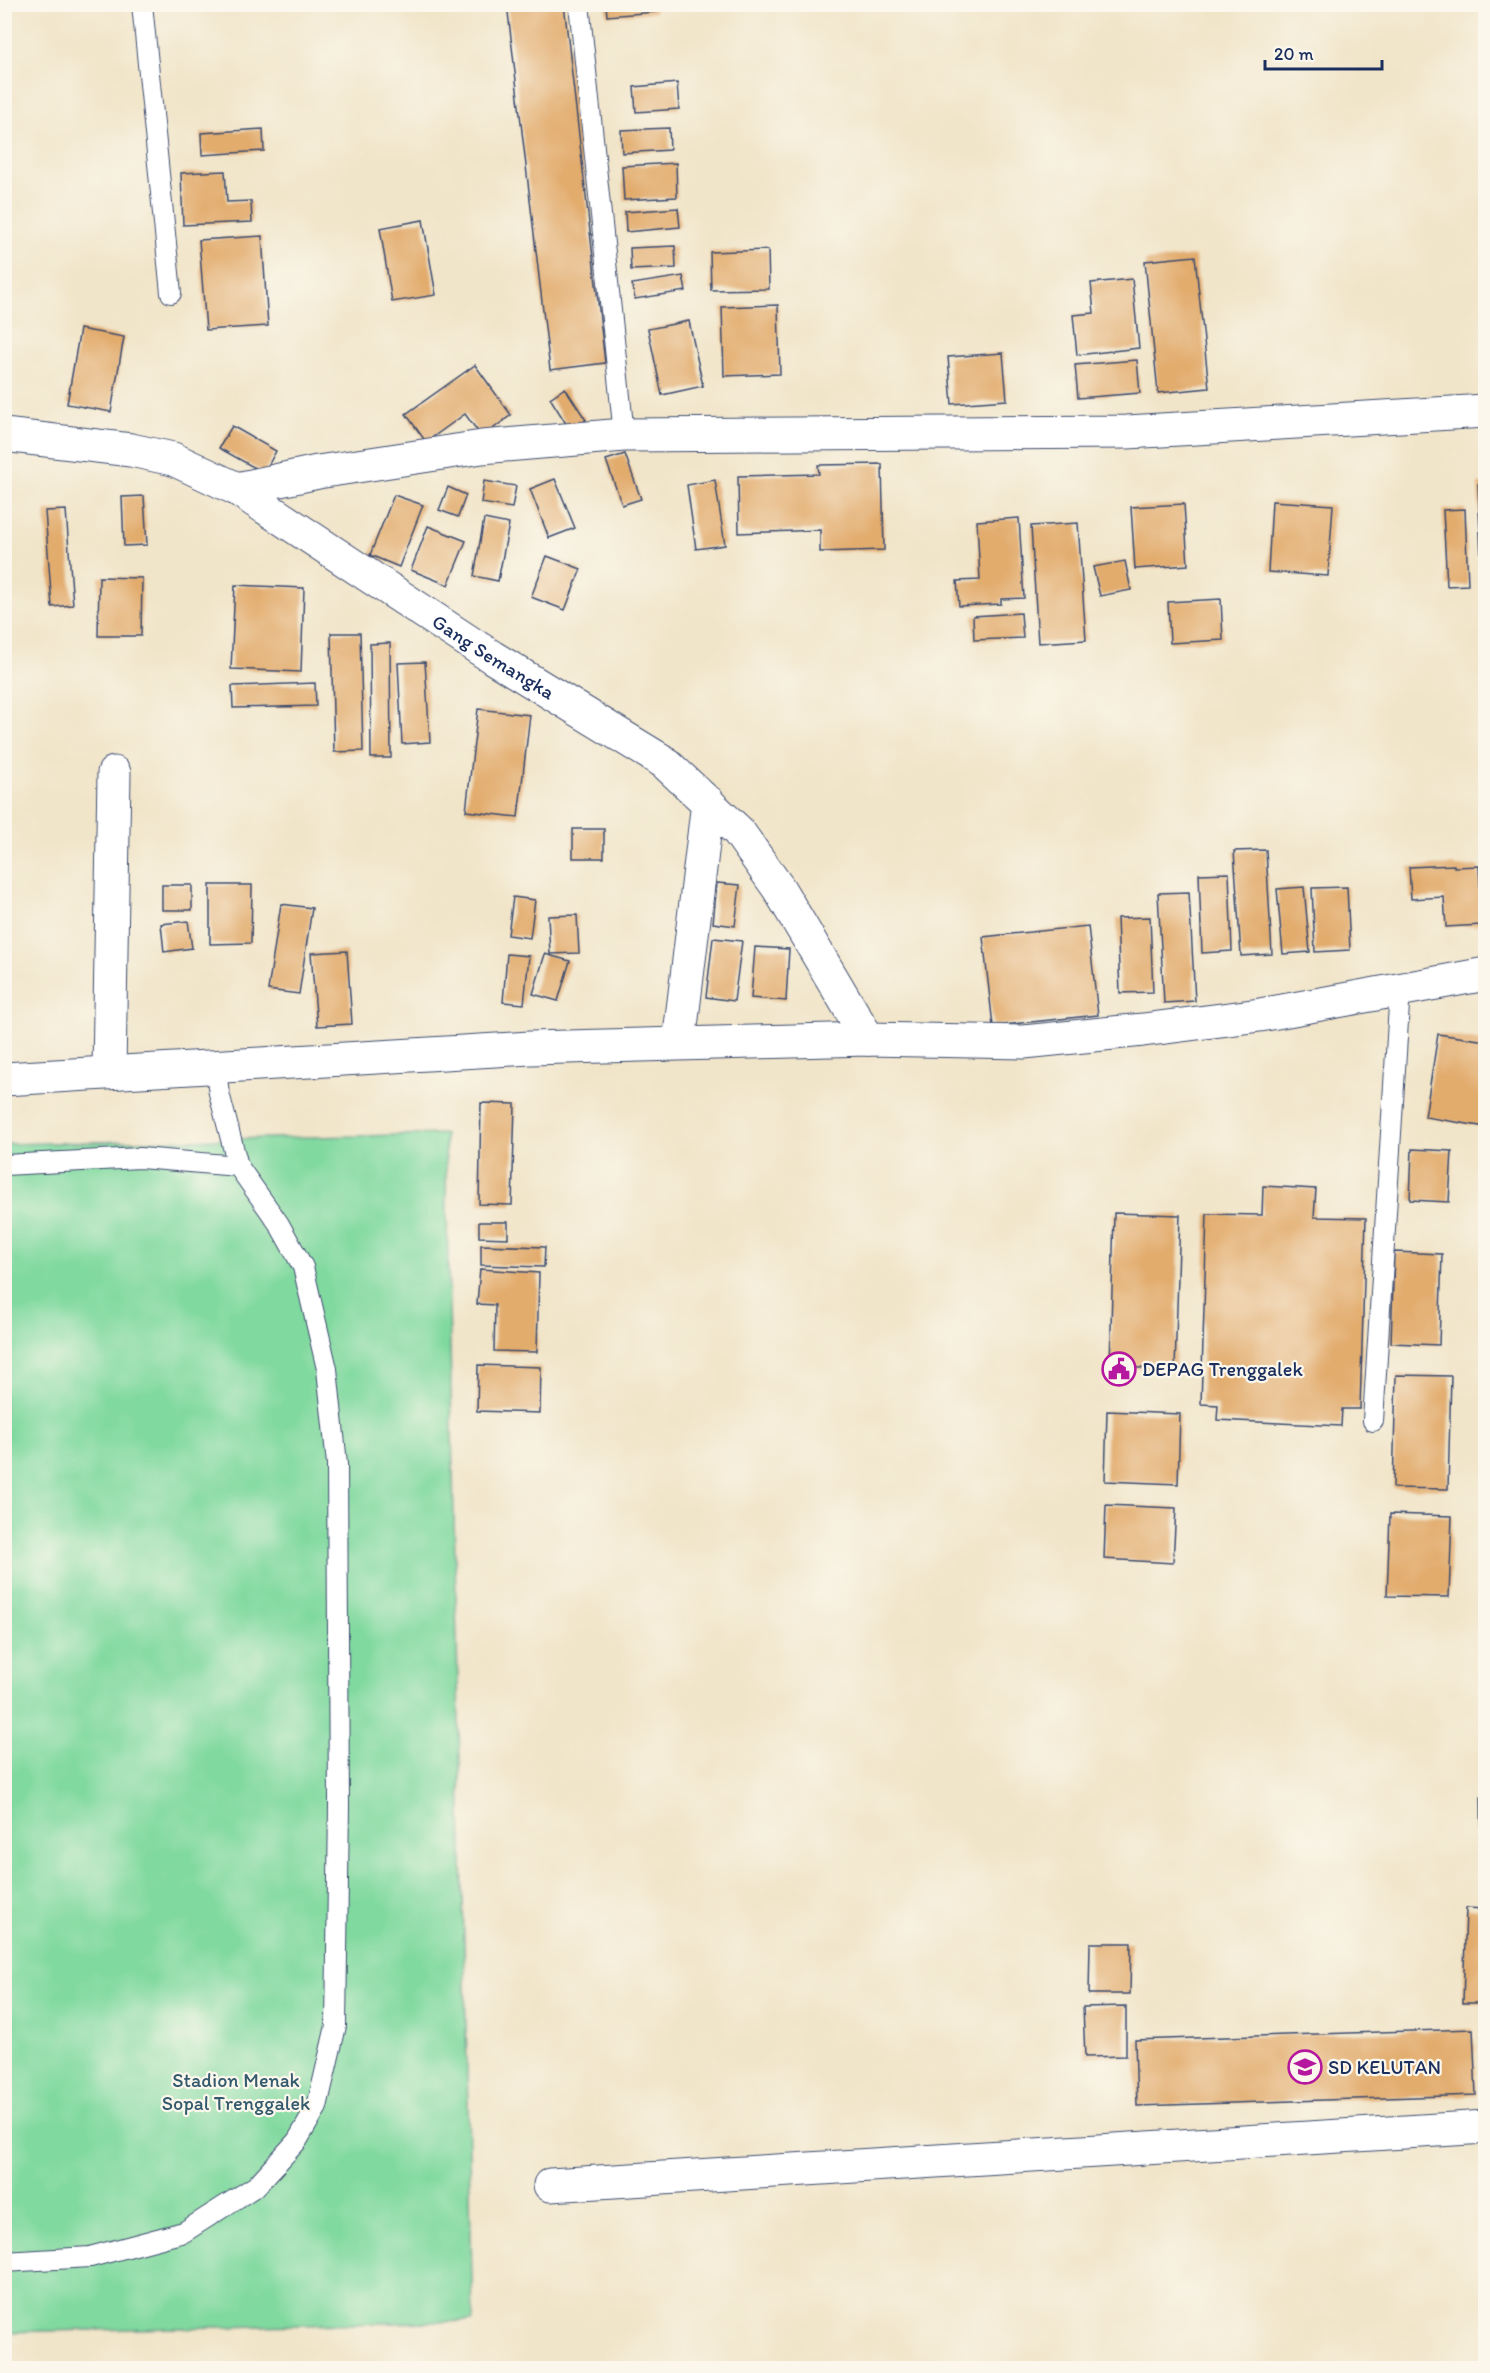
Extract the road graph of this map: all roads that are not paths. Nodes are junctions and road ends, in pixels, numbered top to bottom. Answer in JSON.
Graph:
{"nodes":[{"id":1,"x":142,"y":4,"type":"edge"},
{"id":2,"x":579,"y":4,"type":"edge"},
{"id":3,"x":171,"y":293,"type":"dead end"},
{"id":4,"x":1485,"y":411,"type":"edge"},
{"id":5,"x":4,"y":435,"type":"edge"},
{"id":6,"x":624,"y":435,"type":"junction"},
{"id":7,"x":237,"y":489,"type":"junction"},
{"id":8,"x":114,"y":772,"type":"dead end"},
{"id":9,"x":708,"y":802,"type":"junction"},
{"id":10,"x":1485,"y":974,"type":"edge"},
{"id":11,"x":1400,"y":989,"type":"junction"},
{"id":12,"x":868,"y":1039,"type":"junction"},
{"id":13,"x":679,"y":1043,"type":"junction"},
{"id":14,"x":215,"y":1066,"type":"junction"},
{"id":15,"x":109,"y":1072,"type":"junction"},
{"id":16,"x":4,"y":1079,"type":"edge"},
{"id":17,"x":4,"y":1165,"type":"edge"},
{"id":18,"x":238,"y":1166,"type":"junction"},
{"id":19,"x":1373,"y":1421,"type":"dead end"},
{"id":20,"x":1485,"y":2127,"type":"edge"},
{"id":21,"x":550,"y":2185,"type":"dead end"},
{"id":22,"x":4,"y":2262,"type":"edge"}],
"edges":[{"from":1,"to":3,"type":"lane"},
{"from":2,"to":6,"type":"lane"},
{"from":4,"to":6,"type":"street"},
{"from":5,"to":7,"type":"street","name":"Gang Semangka"},
{"from":6,"to":7,"type":"street"},
{"from":7,"to":9,"type":"street","name":"Gang Semangka"},
{"from":8,"to":15,"type":"street"},
{"from":9,"to":12,"type":"street","name":"Gang Semangka"},
{"from":9,"to":13,"type":"street"},
{"from":10,"to":11,"type":"street"},
{"from":11,"to":12,"type":"street"},
{"from":11,"to":19,"type":"lane"},
{"from":12,"to":13,"type":"street"},
{"from":13,"to":14,"type":"street"},
{"from":14,"to":15,"type":"street"},
{"from":14,"to":18,"type":"lane"},
{"from":15,"to":16,"type":"street"},
{"from":17,"to":18,"type":"lane"},
{"from":18,"to":22,"type":"lane"},
{"from":20,"to":21,"type":"street"}]}
